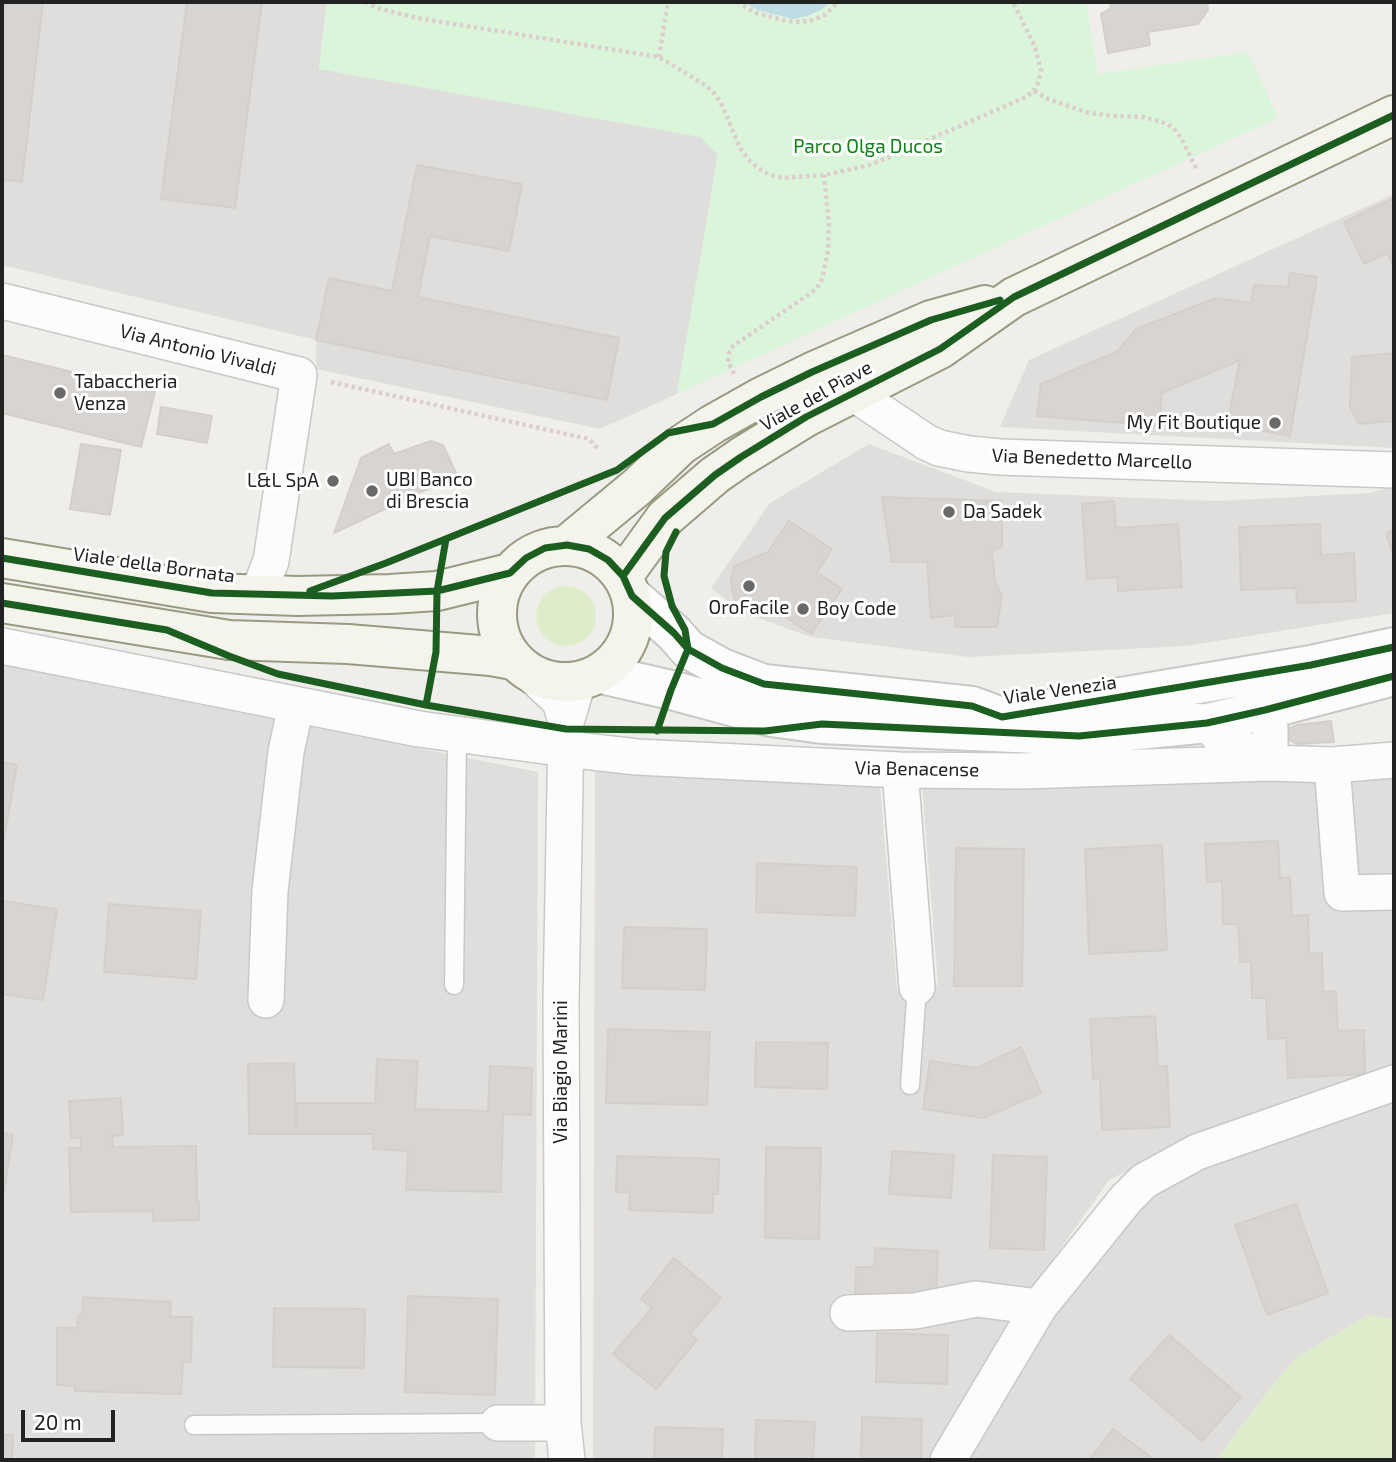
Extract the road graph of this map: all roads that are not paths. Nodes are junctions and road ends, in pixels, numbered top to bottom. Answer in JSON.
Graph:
{"nodes":[{"id":1,"x":1394,"y":116,"type":"edge"},
{"id":2,"x":1014,"y":297,"type":"junction"},
{"id":3,"x":2,"y":301,"type":"edge"},
{"id":4,"x":812,"y":372,"type":"junction"},
{"id":5,"x":853,"y":393,"type":"junction"},
{"id":6,"x":1394,"y":470,"type":"edge"},
{"id":7,"x":567,"y":545,"type":"junction"},
{"id":8,"x":2,"y":558,"type":"edge"},
{"id":9,"x":510,"y":573,"type":"junction"},
{"id":10,"x":627,"y":586,"type":"junction"},
{"id":11,"x":258,"y":594,"type":"junction"},
{"id":12,"x":2,"y":603,"type":"edge"},
{"id":13,"x":2,"y":646,"type":"edge"},
{"id":14,"x":1394,"y":647,"type":"edge"},
{"id":15,"x":523,"y":667,"type":"junction"},
{"id":16,"x":1394,"y":676,"type":"edge"},
{"id":17,"x":589,"y":678,"type":"junction"},
{"id":18,"x":296,"y":705,"type":"junction"},
{"id":19,"x":1265,"y":710,"type":"junction"},
{"id":20,"x":1002,"y":718,"type":"junction"},
{"id":21,"x":1207,"y":723,"type":"junction"},
{"id":22,"x":457,"y":735,"type":"junction"},
{"id":23,"x":566,"y":735,"type":"junction"},
{"id":24,"x":1394,"y":760,"type":"edge"},
{"id":25,"x":1270,"y":763,"type":"junction"},
{"id":26,"x":1332,"y":765,"type":"junction"},
{"id":27,"x":900,"y":770,"type":"junction"},
{"id":28,"x":1394,"y":892,"type":"edge"},
{"id":29,"x":454,"y":985,"type":"dead end"},
{"id":30,"x":917,"y":987,"type":"joint"},
{"id":31,"x":266,"y":1000,"type":"dead end"},
{"id":32,"x":1394,"y":1083,"type":"edge"},
{"id":33,"x":910,"y":1085,"type":"dead end"},
{"id":34,"x":1039,"y":1307,"type":"junction"},
{"id":35,"x":848,"y":1313,"type":"dead end"},
{"id":36,"x":498,"y":1423,"type":"joint"},
{"id":37,"x":563,"y":1423,"type":"junction"},
{"id":38,"x":194,"y":1425,"type":"dead end"},
{"id":39,"x":567,"y":1460,"type":"edge"},
{"id":40,"x":948,"y":1460,"type":"edge"}],
"edges":[{"from":1,"to":2,"type":"main road","name":"Viale del Piave"},
{"from":2,"to":4,"type":"main road","name":"Viale del Piave"},
{"from":2,"to":5,"type":"main road","name":"Viale del Piave"},
{"from":3,"to":11,"type":"street","name":"Via Antonio Vivaldi"},
{"from":4,"to":5,"type":"street","name":"Via Benedetto Marcello"},
{"from":4,"to":7,"type":"main road","name":"Viale del Piave"},
{"from":5,"to":6,"type":"street","name":"Via Benedetto Marcello"},
{"from":5,"to":10,"type":"main road","name":"Viale del Piave"},
{"from":7,"to":9,"type":"main road"},
{"from":7,"to":10,"type":"main road"},
{"from":8,"to":11,"type":"main road","name":"Viale della Bornata"},
{"from":9,"to":11,"type":"main road","name":"Viale della Bornata"},
{"from":9,"to":15,"type":"main road"},
{"from":10,"to":17,"type":"main road"},
{"from":10,"to":20,"type":"street","name":"Viale Venezia"},
{"from":12,"to":15,"type":"main road"},
{"from":13,"to":18,"type":"street"},
{"from":14,"to":20,"type":"street","name":"Viale Venezia"},
{"from":15,"to":17,"type":"main road"},
{"from":15,"to":23,"type":"street"},
{"from":16,"to":19,"type":"street","name":"Viale Venezia"},
{"from":17,"to":21,"type":"street","name":"Viale Venezia"},
{"from":17,"to":23,"type":"street"},
{"from":18,"to":22,"type":"street"},
{"from":18,"to":31,"type":"street"},
{"from":19,"to":21,"type":"street","name":"Viale Venezia"},
{"from":19,"to":25,"type":"street"},
{"from":20,"to":21,"type":"street","name":"Viale Venezia"},
{"from":21,"to":25,"type":"street","name":"Via Benacense"},
{"from":22,"to":23,"type":"street"},
{"from":22,"to":29,"type":"lane"},
{"from":23,"to":27,"type":"street","name":"Via Benacense"},
{"from":23,"to":37,"type":"street","name":"Via Biagio Marini"},
{"from":24,"to":26,"type":"street","name":"Via Benacense"},
{"from":25,"to":26,"type":"street","name":"Via Benacense"},
{"from":25,"to":27,"type":"street","name":"Via Benacense"},
{"from":26,"to":28,"type":"street"},
{"from":27,"to":30,"type":"street"},
{"from":30,"to":33,"type":"lane"},
{"from":32,"to":34,"type":"street"},
{"from":34,"to":35,"type":"street"},
{"from":34,"to":40,"type":"street"},
{"from":36,"to":37,"type":"street"},
{"from":36,"to":38,"type":"lane"},
{"from":37,"to":39,"type":"street","name":"Via Biagio Marini"}]}
